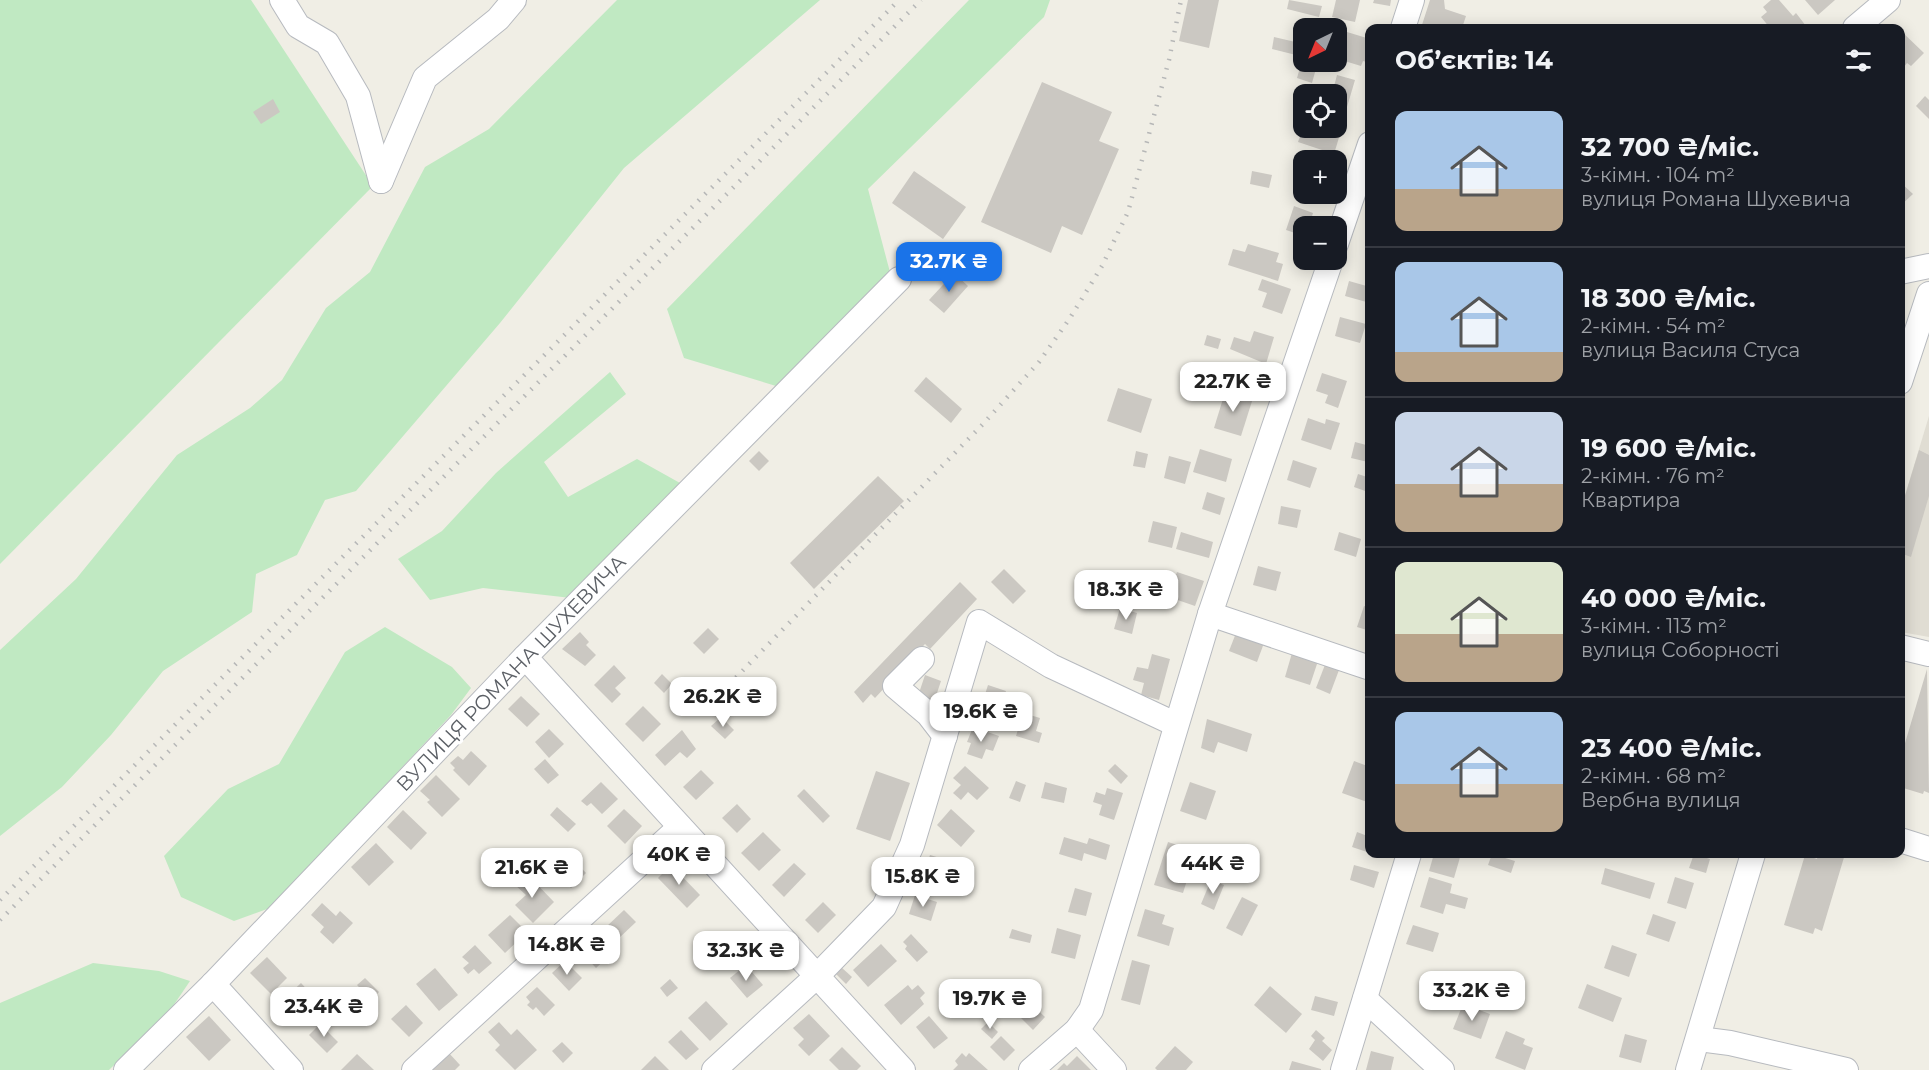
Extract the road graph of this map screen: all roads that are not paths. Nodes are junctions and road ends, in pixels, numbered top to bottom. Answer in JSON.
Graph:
{"nodes":[{"id":1,"x":282,"y":0,"type":"edge"},
{"id":2,"x":514,"y":0,"type":"edge"},
{"id":3,"x":1412,"y":0,"type":"edge"},
{"id":4,"x":1888,"y":0,"type":"edge"},
{"id":5,"x":1404,"y":24,"type":"edge"},
{"id":6,"x":1860,"y":24,"type":"edge"},
{"id":7,"x":1365,"y":171,"type":"edge"},
{"id":8,"x":1347,"y":216,"type":"edge"},
{"id":9,"x":1929,"y":266,"type":"edge"},
{"id":10,"x":1328,"y":270,"type":"edge"},
{"id":11,"x":1905,"y":271,"type":"edge"},
{"id":12,"x":899,"y":279,"type":"dead end"},
{"id":13,"x":1929,"y":294,"type":"edge"},
{"id":14,"x":1905,"y":367,"type":"edge"},
{"id":15,"x":1210,"y":614,"type":"junction"},
{"id":16,"x":1905,"y":648,"type":"edge"},
{"id":17,"x":1929,"y":654,"type":"edge"},
{"id":18,"x":525,"y":657,"type":"junction"},
{"id":19,"x":922,"y":659,"type":"dead end"},
{"id":20,"x":1365,"y":666,"type":"edge"},
{"id":21,"x":1175,"y":724,"type":"junction"},
{"id":22,"x":945,"y":736,"type":"junction"},
{"id":23,"x":680,"y":827,"type":"junction"},
{"id":24,"x":1905,"y":842,"type":"edge"},
{"id":25,"x":1929,"y":849,"type":"edge"},
{"id":26,"x":1408,"y":858,"type":"edge"},
{"id":27,"x":1752,"y":858,"type":"edge"},
{"id":28,"x":817,"y":976,"type":"junction"},
{"id":29,"x":213,"y":984,"type":"junction"},
{"id":30,"x":1365,"y":999,"type":"junction"},
{"id":31,"x":1077,"y":1030,"type":"junction"},
{"id":32,"x":1699,"y":1039,"type":"junction"},
{"id":33,"x":126,"y":1070,"type":"edge"},
{"id":34,"x":291,"y":1070,"type":"edge"},
{"id":35,"x":414,"y":1070,"type":"edge"},
{"id":36,"x":714,"y":1070,"type":"edge"},
{"id":37,"x":903,"y":1070,"type":"edge"},
{"id":38,"x":1031,"y":1070,"type":"edge"},
{"id":39,"x":1114,"y":1070,"type":"edge"},
{"id":40,"x":1343,"y":1070,"type":"edge"},
{"id":41,"x":1442,"y":1070,"type":"edge"},
{"id":42,"x":1688,"y":1070,"type":"edge"},
{"id":43,"x":1846,"y":1070,"type":"edge"}],
"edges":[{"from":1,"to":2,"type":"street"},
{"from":3,"to":5,"type":"street"},
{"from":4,"to":6,"type":"street"},
{"from":7,"to":8,"type":"street"},
{"from":9,"to":11,"type":"street"},
{"from":10,"to":15,"type":"street"},
{"from":12,"to":18,"type":"street","name":"ВУЛИЦЯ РОМАНА ШУХЕВИЧА"},
{"from":13,"to":14,"type":"street"},
{"from":15,"to":20,"type":"street"},
{"from":15,"to":21,"type":"street"},
{"from":16,"to":17,"type":"street"},
{"from":18,"to":23,"type":"street"},
{"from":18,"to":29,"type":"street","name":"ВУЛИЦЯ РОМАНА ШУХЕВИЧА"},
{"from":19,"to":22,"type":"street"},
{"from":21,"to":22,"type":"street"},
{"from":21,"to":31,"type":"street"},
{"from":22,"to":28,"type":"street"},
{"from":23,"to":28,"type":"street"},
{"from":23,"to":35,"type":"street"},
{"from":24,"to":25,"type":"street"},
{"from":26,"to":30,"type":"street"},
{"from":27,"to":32,"type":"street"},
{"from":28,"to":36,"type":"street"},
{"from":28,"to":37,"type":"street"},
{"from":29,"to":33,"type":"street","name":"ВУЛИЦЯ РОМАНА ШУХЕВИЧА"},
{"from":29,"to":34,"type":"street"},
{"from":30,"to":40,"type":"street"},
{"from":30,"to":41,"type":"street"},
{"from":31,"to":38,"type":"street"},
{"from":31,"to":39,"type":"street"},
{"from":32,"to":42,"type":"street"},
{"from":32,"to":43,"type":"street"}]}
